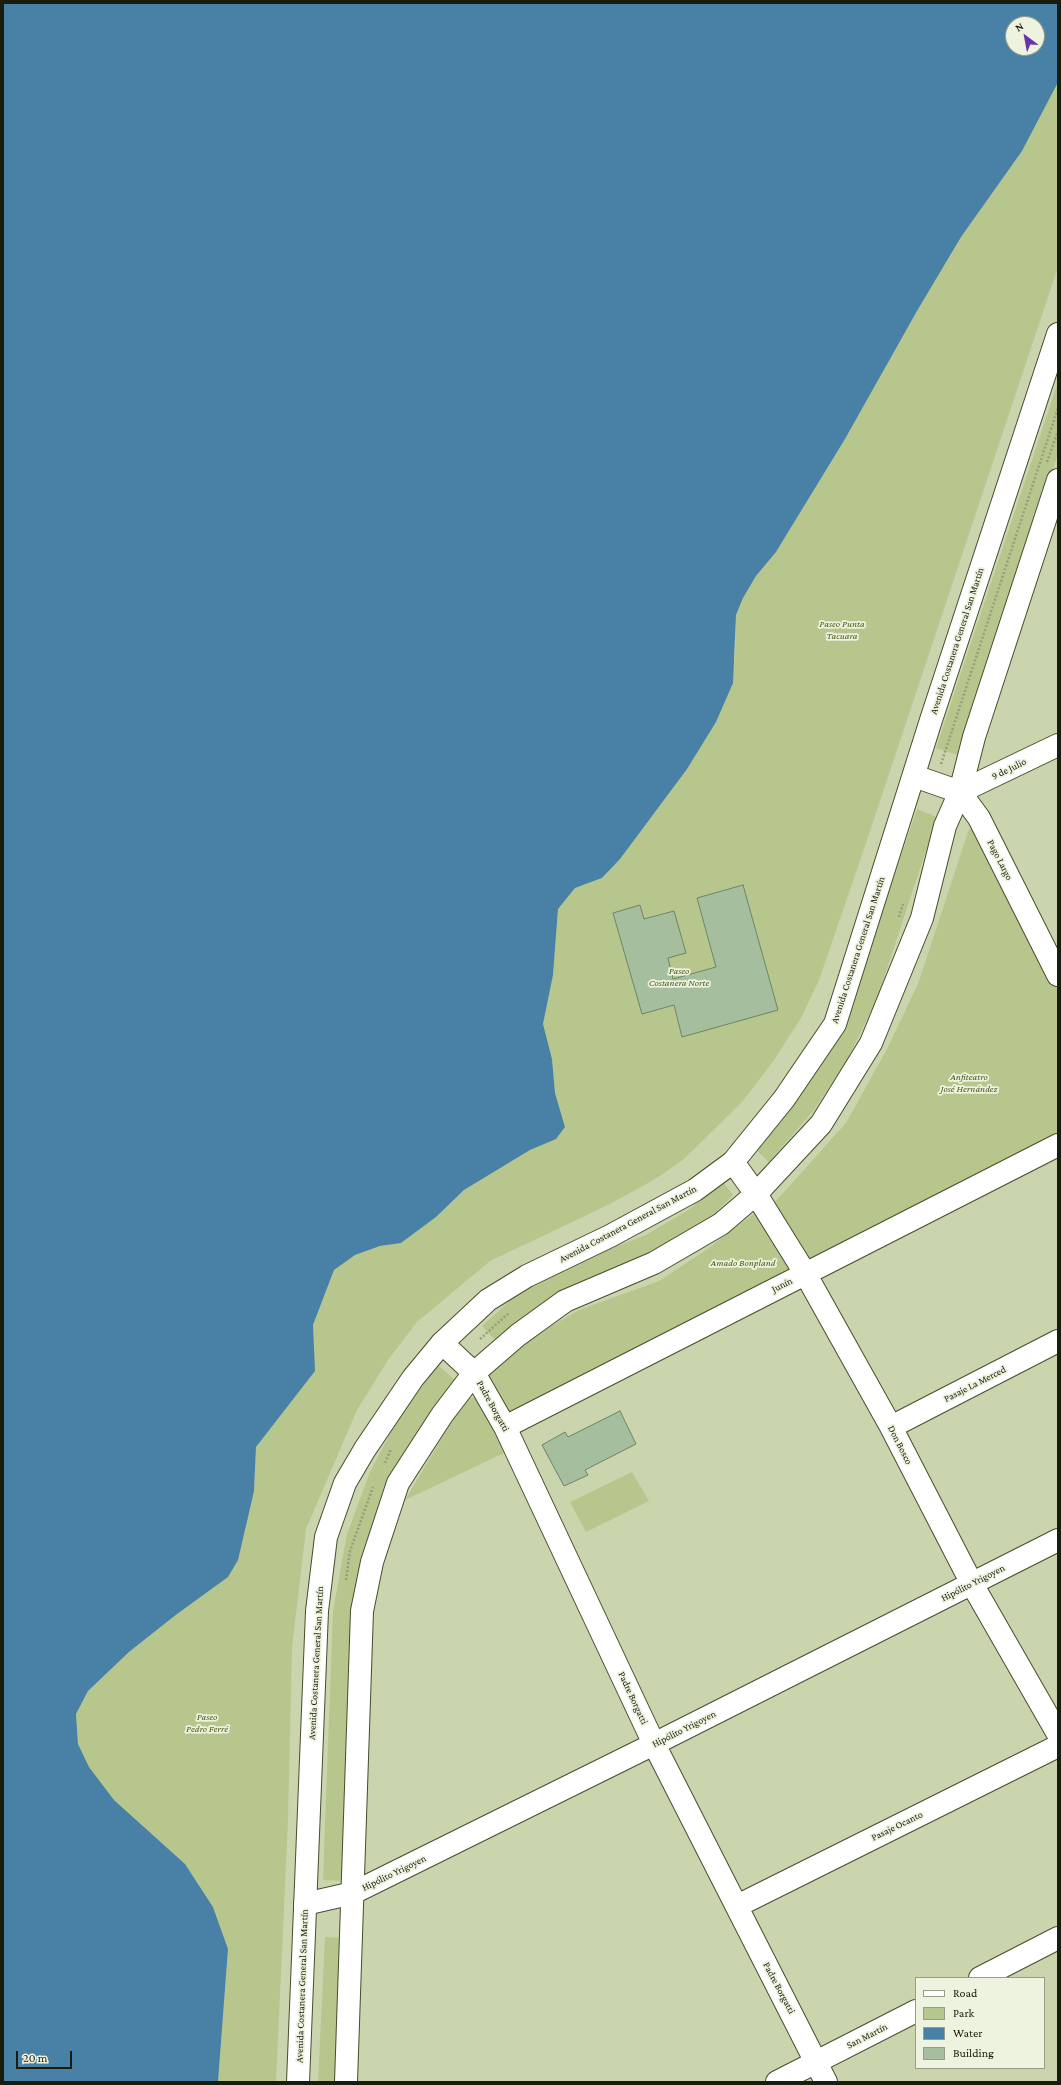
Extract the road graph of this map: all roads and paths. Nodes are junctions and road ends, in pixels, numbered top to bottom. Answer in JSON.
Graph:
{"nodes":[{"id":1,"x":1058,"y":334,"type":"edge"},
{"id":2,"x":1058,"y":480,"type":"edge"},
{"id":3,"x":1058,"y":745,"type":"edge"},
{"id":4,"x":914,"y":776,"type":"junction"},
{"id":5,"x":960,"y":792,"type":"junction"},
{"id":6,"x":1058,"y":975,"type":"edge"},
{"id":7,"x":1058,"y":1144,"type":"edge"},
{"id":8,"x":733,"y":1162,"type":"junction"},
{"id":9,"x":756,"y":1194,"type":"junction"},
{"id":10,"x":806,"y":1273,"type":"junction"},
{"id":11,"x":1058,"y":1341,"type":"edge"},
{"id":12,"x":442,"y":1343,"type":"junction"},
{"id":13,"x":474,"y":1373,"type":"junction"},
{"id":14,"x":505,"y":1427,"type":"junction"},
{"id":15,"x":891,"y":1427,"type":"junction"},
{"id":16,"x":1058,"y":1540,"type":"edge"},
{"id":17,"x":972,"y":1584,"type":"junction"},
{"id":18,"x":1058,"y":1734,"type":"edge"},
{"id":19,"x":654,"y":1744,"type":"junction"},
{"id":20,"x":1058,"y":1746,"type":"edge"},
{"id":21,"x":353,"y":1893,"type":"junction"},
{"id":22,"x":305,"y":1904,"type":"junction"},
{"id":23,"x":736,"y":1906,"type":"junction"},
{"id":24,"x":1058,"y":1938,"type":"edge"},
{"id":25,"x":982,"y":1977,"type":"edge"},
{"id":26,"x":915,"y":2012,"type":"edge"},
{"id":27,"x":817,"y":2062,"type":"junction"},
{"id":28,"x":298,"y":2082,"type":"edge"},
{"id":29,"x":346,"y":2082,"type":"edge"},
{"id":30,"x":777,"y":2082,"type":"edge"},
{"id":31,"x":826,"y":2082,"type":"edge"}],
"edges":[{"from":1,"to":4,"type":"street","name":"Avenida Costanera General San Martín"},
{"from":2,"to":5,"type":"street"},
{"from":3,"to":5,"type":"street","name":"9 de Julio"},
{"from":4,"to":5,"type":"street"},
{"from":4,"to":8,"type":"street","name":"Avenida Costanera General San Martín"},
{"from":5,"to":6,"type":"street","name":"Pago Largo"},
{"from":5,"to":9,"type":"street"},
{"from":7,"to":10,"type":"street","name":"Junín"},
{"from":8,"to":9,"type":"street","name":"Don Bosco"},
{"from":8,"to":12,"type":"street","name":"Avenida Costanera General San Martín"},
{"from":9,"to":10,"type":"street","name":"Don Bosco"},
{"from":9,"to":13,"type":"street"},
{"from":10,"to":14,"type":"street","name":"Junín"},
{"from":10,"to":15,"type":"street","name":"Don Bosco"},
{"from":11,"to":15,"type":"street","name":"Pasaje La Merced"},
{"from":12,"to":13,"type":"street","name":"Padre Borgatti"},
{"from":12,"to":22,"type":"street","name":"Avenida Costanera General San Martín"},
{"from":13,"to":14,"type":"street","name":"Padre Borgatti"},
{"from":13,"to":21,"type":"street"},
{"from":14,"to":19,"type":"street","name":"Padre Borgatti"},
{"from":15,"to":17,"type":"street","name":"Don Bosco"},
{"from":16,"to":17,"type":"street","name":"Hipólito Yrigoyen"},
{"from":17,"to":18,"type":"street","name":"Don Bosco"},
{"from":17,"to":19,"type":"street","name":"Hipólito Yrigoyen"},
{"from":19,"to":21,"type":"street","name":"Hipólito Yrigoyen"},
{"from":19,"to":23,"type":"street","name":"Padre Borgatti"},
{"from":20,"to":23,"type":"street","name":"Pasaje Ocanto"},
{"from":21,"to":22,"type":"street","name":"Hipólito Yrigoyen"},
{"from":21,"to":29,"type":"street"},
{"from":22,"to":28,"type":"street","name":"Avenida Costanera General San Martín"},
{"from":23,"to":27,"type":"street","name":"Padre Borgatti"},
{"from":24,"to":25,"type":"street"},
{"from":26,"to":27,"type":"street","name":"San Martín"},
{"from":27,"to":30,"type":"street","name":"San Martín"},
{"from":27,"to":31,"type":"street","name":"Padre Borgatti"}]}
